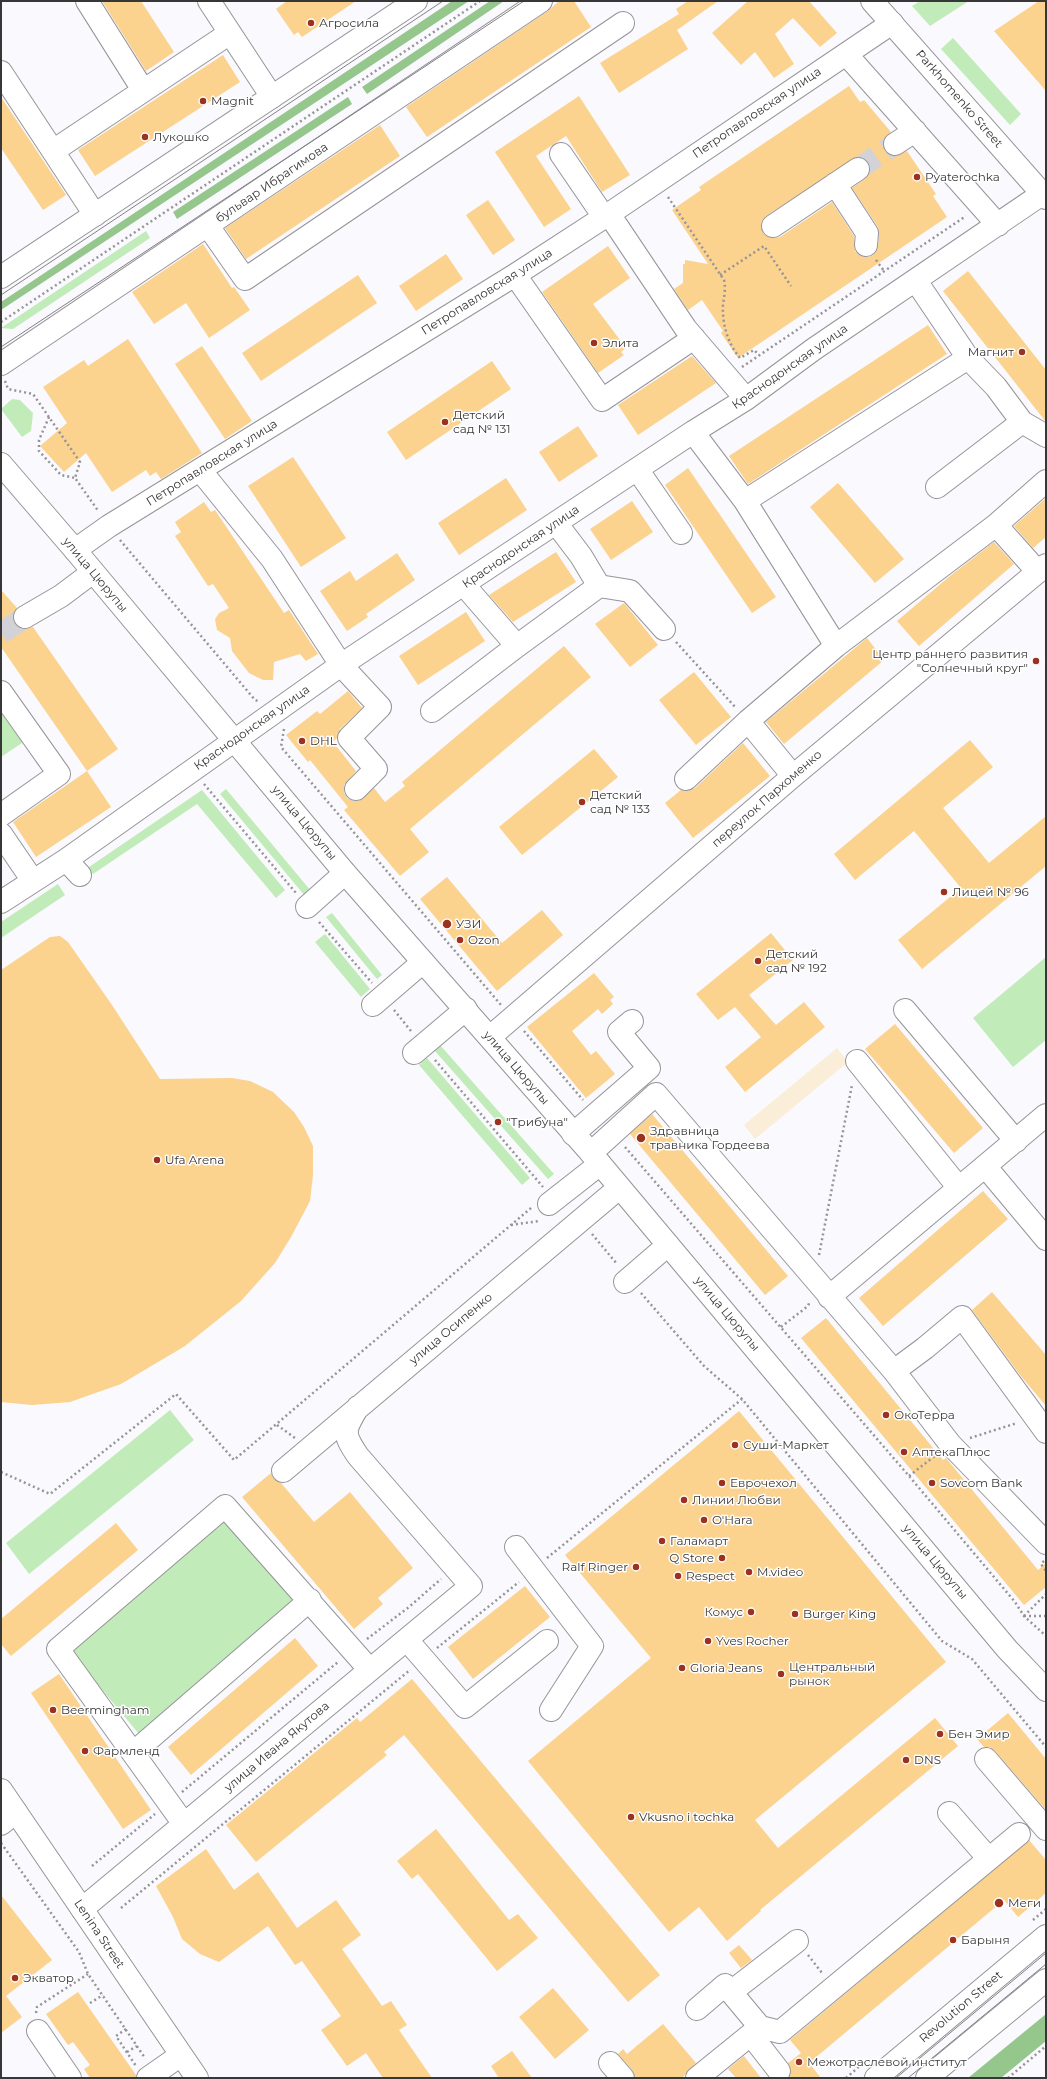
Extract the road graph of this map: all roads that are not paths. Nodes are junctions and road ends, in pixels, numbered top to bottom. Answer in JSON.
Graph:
{"nodes":[{"id":1,"x":87,"y":1,"type":"edge"},
{"id":2,"x":209,"y":1,"type":"edge"},
{"id":3,"x":416,"y":1,"type":"edge"},
{"id":4,"x":541,"y":1,"type":"edge"},
{"id":5,"x":872,"y":1,"type":"edge"},
{"id":6,"x":623,"y":23,"type":"dead end"},
{"id":7,"x":892,"y":23,"type":"junction"},
{"id":8,"x":230,"y":33,"type":"junction"},
{"id":9,"x":846,"y":54,"type":"junction"},
{"id":10,"x":1,"y":72,"type":"edge"},
{"id":11,"x":143,"y":90,"type":"junction"},
{"id":12,"x":272,"y":97,"type":"junction"},
{"id":13,"x":914,"y":131,"type":"junction"},
{"id":14,"x":895,"y":144,"type":"tunnel mouth"},
{"id":15,"x":53,"y":151,"type":"junction"},
{"id":16,"x":561,"y":154,"type":"dead end"},
{"id":17,"x":858,"y":168,"type":"tunnel mouth"},
{"id":18,"x":835,"y":184,"type":"junction"},
{"id":19,"x":1044,"y":196,"type":"edge"},
{"id":20,"x":95,"y":215,"type":"junction"},
{"id":21,"x":607,"y":215,"type":"junction"},
{"id":22,"x":998,"y":225,"type":"junction"},
{"id":23,"x":208,"y":226,"type":"junction"},
{"id":24,"x":773,"y":226,"type":"dead end"},
{"id":25,"x":866,"y":245,"type":"dead end"},
{"id":26,"x":515,"y":275,"type":"junction"},
{"id":27,"x":1,"y":277,"type":"edge"},
{"id":28,"x":916,"y":281,"type":"junction"},
{"id":29,"x":694,"y":338,"type":"junction"},
{"id":30,"x":968,"y":358,"type":"junction"},
{"id":31,"x":3,"y":372,"type":"edge"},
{"id":32,"x":746,"y":399,"type":"junction"},
{"id":33,"x":1022,"y":422,"type":"junction"},
{"id":34,"x":693,"y":432,"type":"junction"},
{"id":35,"x":1046,"y":436,"type":"edge"},
{"id":36,"x":1,"y":464,"type":"edge"},
{"id":37,"x":637,"y":469,"type":"junction"},
{"id":38,"x":200,"y":470,"type":"junction"},
{"id":39,"x":1046,"y":481,"type":"edge"},
{"id":40,"x":937,"y":487,"type":"dead end"},
{"id":41,"x":745,"y":501,"type":"junction"},
{"id":42,"x":556,"y":523,"type":"junction"},
{"id":43,"x":996,"y":525,"type":"junction"},
{"id":44,"x":681,"y":533,"type":"dead end"},
{"id":45,"x":75,"y":550,"type":"junction"},
{"id":46,"x":1042,"y":568,"type":"edge"},
{"id":47,"x":93,"y":572,"type":"junction"},
{"id":48,"x":464,"y":585,"type":"junction"},
{"id":49,"x":599,"y":586,"type":"junction"},
{"id":50,"x":25,"y":617,"type":"tunnel mouth"},
{"id":51,"x":664,"y":629,"type":"road end"},
{"id":52,"x":517,"y":646,"type":"junction"},
{"id":53,"x":836,"y":646,"type":"junction"},
{"id":54,"x":341,"y":665,"type":"junction"},
{"id":55,"x":1,"y":692,"type":"edge"},
{"id":56,"x":432,"y":711,"type":"dead end"},
{"id":57,"x":748,"y":721,"type":"junction"},
{"id":58,"x":234,"y":742,"type":"junction"},
{"id":59,"x":794,"y":776,"type":"junction"},
{"id":60,"x":686,"y":779,"type":"dead end"},
{"id":61,"x":356,"y":789,"type":"dead end"},
{"id":62,"x":1,"y":815,"type":"edge"},
{"id":63,"x":1,"y":834,"type":"edge"},
{"id":64,"x":345,"y":873,"type":"junction"},
{"id":65,"x":33,"y":882,"type":"junction"},
{"id":66,"x":1,"y":902,"type":"edge"},
{"id":67,"x":307,"y":907,"type":"road end"},
{"id":68,"x":423,"y":962,"type":"junction"},
{"id":69,"x":378,"y":1001,"type":"road end"},
{"id":70,"x":466,"y":1009,"type":"junction"},
{"id":71,"x":905,"y":1010,"type":"dead end"},
{"id":72,"x":632,"y":1021,"type":"dead end"},
{"id":73,"x":490,"y":1037,"type":"junction"},
{"id":74,"x":418,"y":1049,"type":"road end"},
{"id":75,"x":857,"y":1061,"type":"road end"},
{"id":76,"x":1046,"y":1115,"type":"edge"},
{"id":77,"x":573,"y":1134,"type":"junction"},
{"id":78,"x":1016,"y":1141,"type":"junction"},
{"id":79,"x":595,"y":1159,"type":"junction"},
{"id":80,"x":985,"y":1166,"type":"junction"},
{"id":81,"x":619,"y":1188,"type":"junction"},
{"id":82,"x":959,"y":1188,"type":"junction"},
{"id":83,"x":546,"y":1204,"type":"road end"},
{"id":84,"x":1046,"y":1239,"type":"edge"},
{"id":85,"x":668,"y":1245,"type":"junction"},
{"id":86,"x":627,"y":1281,"type":"road end"},
{"id":87,"x":829,"y":1297,"type":"junction"},
{"id":88,"x":894,"y":1371,"type":"junction"},
{"id":89,"x":358,"y":1407,"type":"junction"},
{"id":90,"x":1046,"y":1432,"type":"edge"},
{"id":91,"x":283,"y":1471,"type":"dead end"},
{"id":92,"x":1046,"y":1543,"type":"edge"},
{"id":93,"x":516,"y":1547,"type":"dead end"},
{"id":94,"x":310,"y":1600,"type":"junction"},
{"id":95,"x":407,"y":1640,"type":"junction"},
{"id":96,"x":547,"y":1642,"type":"dead end"},
{"id":97,"x":370,"y":1670,"type":"junction"},
{"id":98,"x":1044,"y":1685,"type":"edge"},
{"id":99,"x":550,"y":1710,"type":"dead end"},
{"id":100,"x":133,"y":1753,"type":"junction"},
{"id":101,"x":986,"y":1758,"type":"dead end"},
{"id":102,"x":1,"y":1790,"type":"edge"},
{"id":103,"x":949,"y":1813,"type":"dead end"},
{"id":104,"x":9,"y":1818,"type":"edge"},
{"id":105,"x":184,"y":1824,"type":"junction"},
{"id":106,"x":1046,"y":1829,"type":"edge"},
{"id":107,"x":1019,"y":1834,"type":"dead end"},
{"id":108,"x":989,"y":1859,"type":"junction"},
{"id":109,"x":82,"y":1908,"type":"junction"},
{"id":110,"x":1046,"y":1936,"type":"edge"},
{"id":111,"x":797,"y":1941,"type":"road end"},
{"id":112,"x":1046,"y":1980,"type":"edge"},
{"id":113,"x":731,"y":1992,"type":"junction"},
{"id":114,"x":697,"y":2009,"type":"dead end"},
{"id":115,"x":38,"y":2031,"type":"road end"},
{"id":116,"x":756,"y":2031,"type":"junction"},
{"id":117,"x":182,"y":2055,"type":"junction"},
{"id":118,"x":779,"y":2071,"type":"dead end"},
{"id":119,"x":148,"y":2074,"type":"edge"},
{"id":120,"x":70,"y":2078,"type":"edge"},
{"id":121,"x":197,"y":2078,"type":"edge"},
{"id":122,"x":697,"y":2078,"type":"edge"},
{"id":123,"x":876,"y":2078,"type":"edge"},
{"id":124,"x":927,"y":2078,"type":"edge"}],
"edges":[{"from":1,"to":11,"type":"street"},
{"from":2,"to":8,"type":"street"},
{"from":3,"to":12,"type":"street"},
{"from":4,"to":23,"type":"street","name":"бульвар Ибрагимова"},
{"from":5,"to":7,"type":"street","name":"Parkhomenko Street"},
{"from":6,"to":23,"type":"street"},
{"from":7,"to":9,"type":"street","name":"Петропавловская улица"},
{"from":7,"to":19,"type":"street","name":"Parkhomenko Street"},
{"from":8,"to":11,"type":"street"},
{"from":8,"to":12,"type":"street"},
{"from":9,"to":13,"type":"street"},
{"from":9,"to":21,"type":"street","name":"Петропавловская улица"},
{"from":10,"to":15,"type":"street"},
{"from":11,"to":15,"type":"street"},
{"from":12,"to":20,"type":"street"},
{"from":13,"to":14,"type":"street"},
{"from":13,"to":22,"type":"street"},
{"from":15,"to":20,"type":"street"},
{"from":16,"to":21,"type":"street"},
{"from":17,"to":18,"type":"street"},
{"from":18,"to":24,"type":"street"},
{"from":18,"to":25,"type":"street"},
{"from":19,"to":22,"type":"street","name":"Краснодонская улица"},
{"from":20,"to":27,"type":"street"},
{"from":21,"to":26,"type":"street","name":"Петропавловская улица"},
{"from":21,"to":29,"type":"street"},
{"from":22,"to":28,"type":"street","name":"Краснодонская улица"},
{"from":23,"to":31,"type":"street","name":"бульвар Ибрагимова"},
{"from":26,"to":29,"type":"street"},
{"from":26,"to":38,"type":"street","name":"Петропавловская улица"},
{"from":28,"to":30,"type":"street"},
{"from":28,"to":32,"type":"street","name":"Краснодонская улица"},
{"from":29,"to":32,"type":"street"},
{"from":30,"to":33,"type":"street"},
{"from":30,"to":41,"type":"street"},
{"from":32,"to":34,"type":"street","name":"Краснодонская улица"},
{"from":33,"to":35,"type":"street"},
{"from":33,"to":40,"type":"street"},
{"from":34,"to":37,"type":"street","name":"Краснодонская улица"},
{"from":34,"to":41,"type":"street"},
{"from":36,"to":45,"type":"street","name":"улица Цюрупы"},
{"from":37,"to":42,"type":"street","name":"Краснодонская улица"},
{"from":37,"to":44,"type":"street"},
{"from":38,"to":45,"type":"street","name":"Петропавловская улица"},
{"from":38,"to":54,"type":"street"},
{"from":39,"to":43,"type":"street"},
{"from":41,"to":53,"type":"street"},
{"from":42,"to":48,"type":"street","name":"Краснодонская улица"},
{"from":42,"to":49,"type":"street"},
{"from":43,"to":46,"type":"street"},
{"from":43,"to":53,"type":"street"},
{"from":45,"to":47,"type":"street","name":"улица Цюрупы"},
{"from":46,"to":59,"type":"street","name":"переулок Пархоменко"},
{"from":47,"to":50,"type":"street"},
{"from":47,"to":58,"type":"street","name":"улица Цюрупы"},
{"from":48,"to":52,"type":"street"},
{"from":48,"to":54,"type":"street","name":"Краснодонская улица"},
{"from":49,"to":51,"type":"street"},
{"from":49,"to":52,"type":"street"},
{"from":52,"to":56,"type":"street"},
{"from":53,"to":57,"type":"street"},
{"from":54,"to":58,"type":"street","name":"Краснодонская улица"},
{"from":54,"to":61,"type":"street"},
{"from":55,"to":62,"type":"street"},
{"from":57,"to":59,"type":"street"},
{"from":57,"to":60,"type":"street"},
{"from":58,"to":64,"type":"street","name":"улица Цюрупы"},
{"from":58,"to":65,"type":"street","name":"Краснодонская улица"},
{"from":59,"to":73,"type":"street","name":"переулок Пархоменко"},
{"from":63,"to":65,"type":"street"},
{"from":64,"to":67,"type":"street"},
{"from":64,"to":68,"type":"street","name":"улица Цюрупы"},
{"from":65,"to":66,"type":"street","name":"Краснодонская улица"},
{"from":68,"to":69,"type":"street"},
{"from":68,"to":70,"type":"street","name":"улица Цюрупы"},
{"from":70,"to":73,"type":"street","name":"улица Цюрупы"},
{"from":70,"to":74,"type":"street"},
{"from":71,"to":78,"type":"street"},
{"from":72,"to":77,"type":"street"},
{"from":73,"to":77,"type":"street","name":"улица Цюрупы"},
{"from":75,"to":82,"type":"street"},
{"from":76,"to":78,"type":"street"},
{"from":77,"to":79,"type":"street","name":"улица Цюрупы"},
{"from":78,"to":80,"type":"street"},
{"from":79,"to":81,"type":"street","name":"улица Цюрупы"},
{"from":79,"to":83,"type":"street"},
{"from":79,"to":87,"type":"street"},
{"from":80,"to":82,"type":"street"},
{"from":80,"to":84,"type":"street"},
{"from":81,"to":85,"type":"street","name":"улица Цюрупы"},
{"from":81,"to":89,"type":"street","name":"улица Осипенко"},
{"from":82,"to":87,"type":"street"},
{"from":85,"to":86,"type":"street"},
{"from":85,"to":98,"type":"street","name":"улица Цюрупы"},
{"from":87,"to":88,"type":"street"},
{"from":88,"to":90,"type":"street"},
{"from":88,"to":92,"type":"street"},
{"from":89,"to":91,"type":"street","name":"улица Осипенко"},
{"from":89,"to":95,"type":"street","name":"улица Ивана Якутова"},
{"from":93,"to":99,"type":"street"},
{"from":94,"to":97,"type":"street"},
{"from":94,"to":100,"type":"street"},
{"from":94,"to":100,"type":"street"},
{"from":95,"to":96,"type":"street"},
{"from":95,"to":97,"type":"street","name":"улица Ивана Якутова"},
{"from":97,"to":105,"type":"street","name":"улица Ивана Якутова"},
{"from":100,"to":105,"type":"street"},
{"from":101,"to":106,"type":"street"},
{"from":102,"to":104,"type":"street","name":"Lenina Street"},
{"from":103,"to":108,"type":"street"},
{"from":104,"to":109,"type":"street","name":"Lenina Street"},
{"from":105,"to":109,"type":"street","name":"улица Ивана Якутова"},
{"from":107,"to":108,"type":"street"},
{"from":108,"to":116,"type":"street"},
{"from":109,"to":117,"type":"street","name":"Lenina Street"},
{"from":110,"to":123,"type":"street","name":"Revolution Street"},
{"from":111,"to":113,"type":"street"},
{"from":112,"to":124,"type":"street"},
{"from":113,"to":114,"type":"street"},
{"from":113,"to":116,"type":"street"},
{"from":115,"to":120,"type":"street"},
{"from":116,"to":118,"type":"street"},
{"from":116,"to":122,"type":"street"},
{"from":117,"to":119,"type":"street"},
{"from":117,"to":121,"type":"street","name":"Lenina Street"}]}
